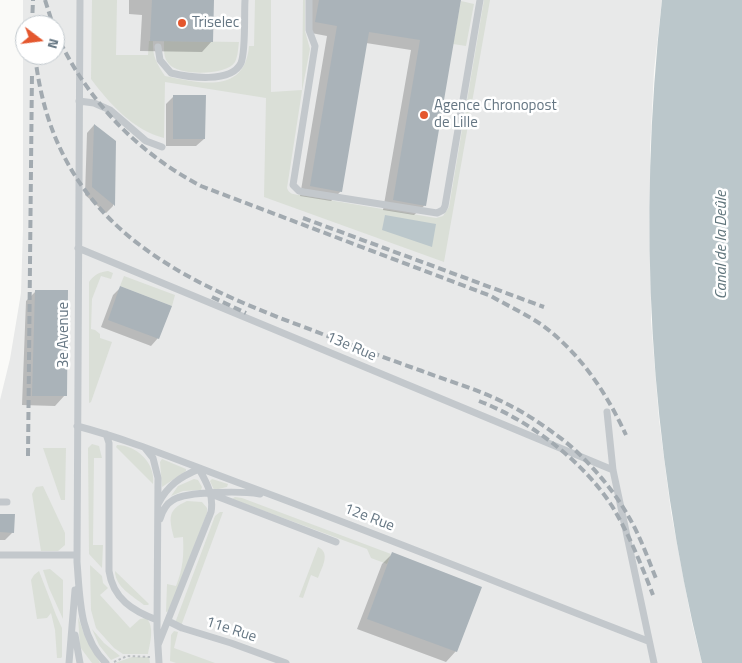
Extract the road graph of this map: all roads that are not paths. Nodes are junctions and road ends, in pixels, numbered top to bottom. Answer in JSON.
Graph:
{"nodes":[{"id":1,"x":80,"y":0,"type":"edge"},
{"id":2,"x":245,"y":0,"type":"edge"},
{"id":3,"x":309,"y":0,"type":"edge"},
{"id":4,"x":480,"y":0,"type":"edge"},
{"id":5,"x":158,"y":47,"type":"dead end"},
{"id":6,"x":78,"y":101,"type":"junction"},
{"id":7,"x":162,"y":147,"type":"dead end"},
{"id":8,"x":78,"y":248,"type":"junction"},
{"id":9,"x":607,"y":412,"type":"dead end"},
{"id":10,"x":77,"y":426,"type":"junction"},
{"id":11,"x":106,"y":434,"type":"junction"},
{"id":12,"x":145,"y":448,"type":"junction"},
{"id":13,"x":199,"y":469,"type":"junction"},
{"id":14,"x":613,"y":470,"type":"junction"},
{"id":15,"x":211,"y":494,"type":"junction"},
{"id":16,"x":273,"y":496,"type":"junction"},
{"id":17,"x":158,"y":504,"type":"junction"},
{"id":18,"x":158,"y":524,"type":"junction"},
{"id":19,"x":336,"y":542,"type":"dead end"},
{"id":20,"x":0,"y":555,"type":"edge"},
{"id":21,"x":77,"y":558,"type":"junction"},
{"id":22,"x":74,"y":609,"type":"junction"},
{"id":23,"x":157,"y":620,"type":"junction"},
{"id":24,"x":168,"y":621,"type":"junction"},
{"id":25,"x":648,"y":641,"type":"junction"},
{"id":26,"x":158,"y":645,"type":"junction"},
{"id":27,"x":159,"y":661,"type":"edge"},
{"id":28,"x":69,"y":663,"type":"edge"},
{"id":29,"x":80,"y":663,"type":"edge"},
{"id":30,"x":106,"y":663,"type":"edge"},
{"id":31,"x":286,"y":663,"type":"edge"},
{"id":32,"x":654,"y":663,"type":"edge"}],
"edges":[{"from":1,"to":6,"type":"lane","name":"3e Avenue"},
{"from":2,"to":5,"type":"lane"},
{"from":3,"to":4,"type":"lane"},
{"from":6,"to":7,"type":"lane"},
{"from":6,"to":8,"type":"lane","name":"3e Avenue"},
{"from":8,"to":10,"type":"lane","name":"3e Avenue"},
{"from":8,"to":14,"type":"lane","name":"13e Rue"},
{"from":9,"to":14,"type":"lane"},
{"from":10,"to":11,"type":"lane","name":"12e Rue"},
{"from":10,"to":21,"type":"lane","name":"3e Avenue"},
{"from":11,"to":12,"type":"lane","name":"12e Rue"},
{"from":11,"to":23,"type":"lane"},
{"from":12,"to":13,"type":"lane","name":"12e Rue"},
{"from":12,"to":17,"type":"lane"},
{"from":13,"to":15,"type":"lane"},
{"from":13,"to":16,"type":"lane","name":"12e Rue"},
{"from":13,"to":17,"type":"lane"},
{"from":14,"to":25,"type":"lane"},
{"from":15,"to":16,"type":"lane"},
{"from":15,"to":18,"type":"lane"},
{"from":15,"to":19,"type":"lane"},
{"from":15,"to":24,"type":"lane"},
{"from":16,"to":25,"type":"lane","name":"12e Rue"},
{"from":17,"to":18,"type":"lane"},
{"from":18,"to":23,"type":"lane"},
{"from":20,"to":21,"type":"lane"},
{"from":21,"to":22,"type":"lane"},
{"from":21,"to":30,"type":"lane","name":"3e Avenue"},
{"from":22,"to":28,"type":"lane"},
{"from":22,"to":29,"type":"lane"},
{"from":23,"to":26,"type":"lane"},
{"from":24,"to":26,"type":"lane"},
{"from":24,"to":31,"type":"lane","name":"11e Rue"},
{"from":25,"to":32,"type":"lane"},
{"from":26,"to":27,"type":"lane"}]}
